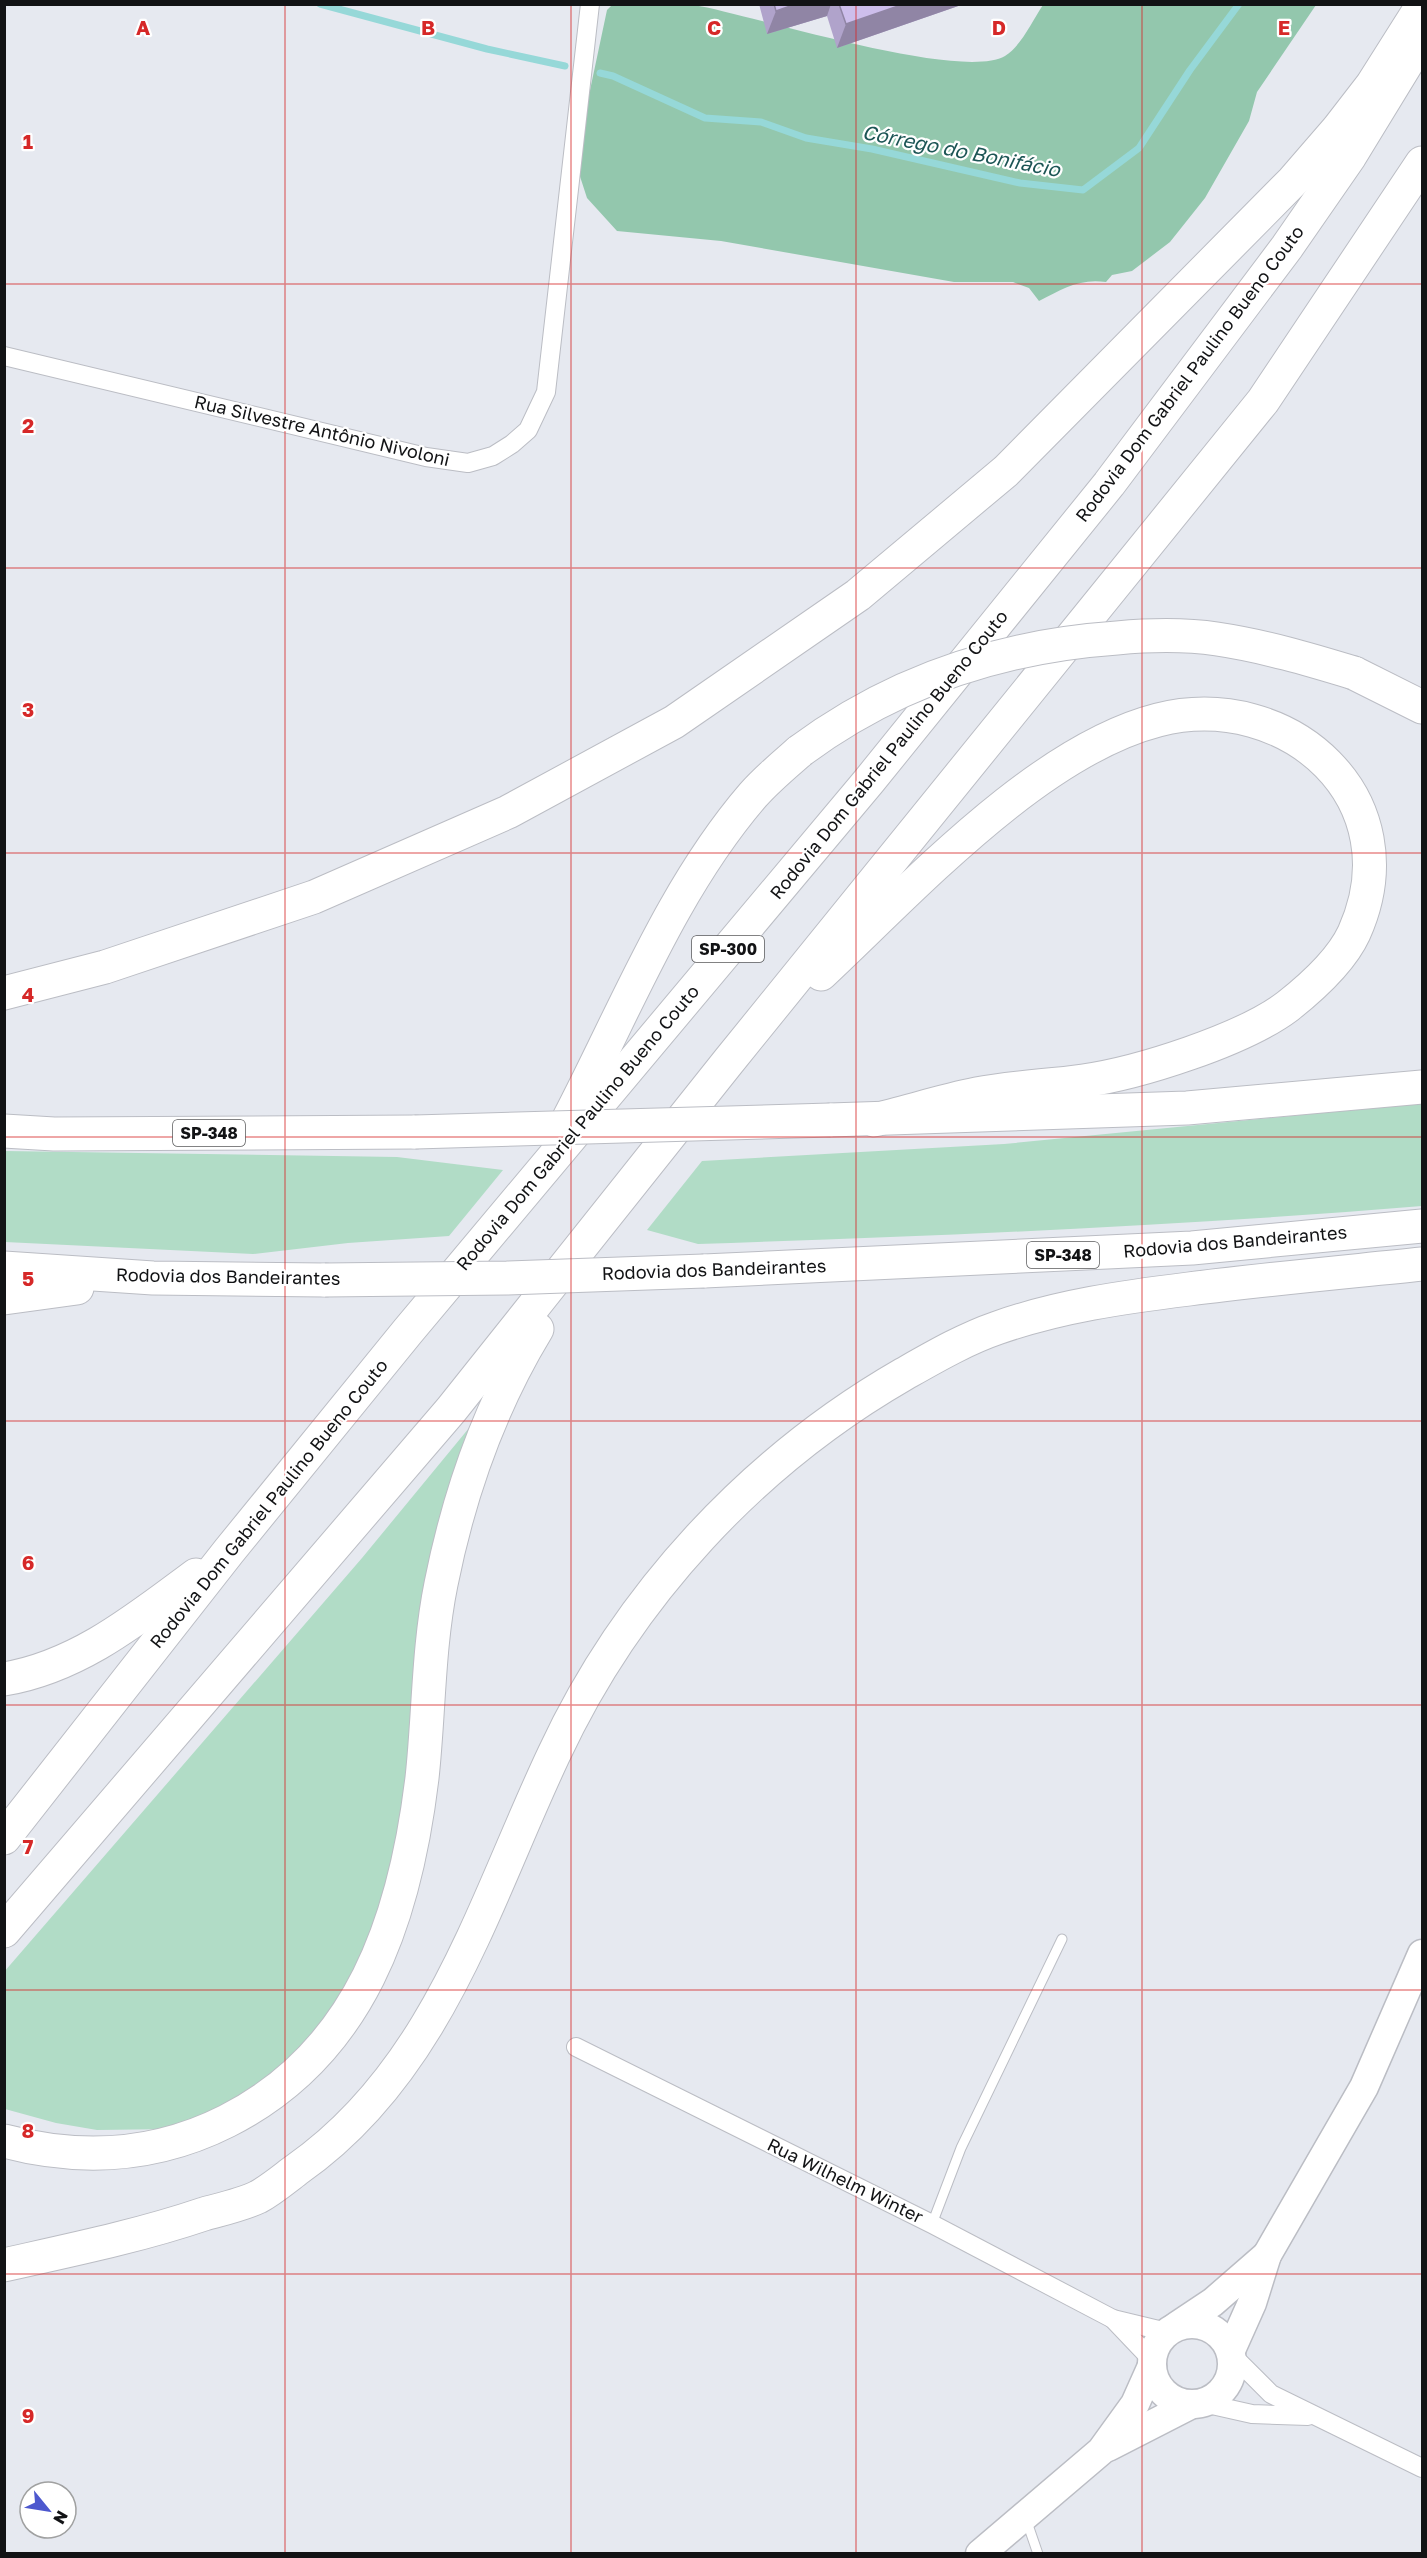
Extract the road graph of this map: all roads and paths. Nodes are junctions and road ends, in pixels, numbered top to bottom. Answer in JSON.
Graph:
{"nodes":[{"id":1,"x":590,"y":4,"type":"edge"},
{"id":2,"x":1422,"y":6,"type":"edge"},
{"id":3,"x":1422,"y":38,"type":"edge"},
{"id":4,"x":1422,"y":163,"type":"edge"},
{"id":5,"x":4,"y":356,"type":"edge"},
{"id":6,"x":1422,"y":707,"type":"edge"},
{"id":7,"x":4,"y":993,"type":"edge"},
{"id":8,"x":728,"y":1062,"type":"junction"},
{"id":9,"x":1422,"y":1087,"type":"edge"},
{"id":10,"x":874,"y":1120,"type":"junction"},
{"id":11,"x":4,"y":1131,"type":"edge"},
{"id":12,"x":537,"y":1178,"type":"junction"},
{"id":13,"x":613,"y":1206,"type":"junction"},
{"id":14,"x":1422,"y":1226,"type":"edge"},
{"id":15,"x":1422,"y":1264,"type":"edge"},
{"id":16,"x":4,"y":1268,"type":"edge"},
{"id":17,"x":153,"y":1278,"type":"junction"},
{"id":18,"x":4,"y":1298,"type":"edge"},
{"id":19,"x":229,"y":1551,"type":"junction"},
{"id":20,"x":4,"y":1679,"type":"edge"},
{"id":21,"x":4,"y":1838,"type":"edge"},
{"id":22,"x":4,"y":1931,"type":"edge"},
{"id":23,"x":1062,"y":1939,"type":"dead end"},
{"id":24,"x":1422,"y":1954,"type":"edge"},
{"id":25,"x":576,"y":2047,"type":"dead end"},
{"id":26,"x":4,"y":2141,"type":"edge"},
{"id":27,"x":932,"y":2224,"type":"junction"},
{"id":28,"x":1267,"y":2255,"type":"junction"},
{"id":29,"x":4,"y":2265,"type":"edge"},
{"id":30,"x":1113,"y":2319,"type":"junction"},
{"id":31,"x":1170,"y":2330,"type":"junction"},
{"id":32,"x":1232,"y":2353,"type":"junction"},
{"id":33,"x":1152,"y":2363,"type":"junction"},
{"id":34,"x":1196,"y":2404,"type":"junction"},
{"id":35,"x":1316,"y":2416,"type":"junction"},
{"id":36,"x":1101,"y":2451,"type":"junction"},
{"id":37,"x":1422,"y":2468,"type":"edge"},
{"id":38,"x":1025,"y":2517,"type":"junction"},
{"id":39,"x":980,"y":2553,"type":"edge"},
{"id":40,"x":1038,"y":2553,"type":"edge"}],
"edges":[{"from":1,"to":5,"type":"street","name":"Rua Silvestre Antônio Nivoloni"},
{"from":2,"to":7,"type":"highway"},
{"from":3,"to":12,"type":"highway","name":"Rodovia Dom Gabriel Paulino Bueno Couto","number":"SP-300"},
{"from":4,"to":8,"type":"highway"},
{"from":6,"to":12,"type":"highway","bridge":true},
{"from":8,"to":10,"type":"highway"},
{"from":8,"to":13,"type":"highway"},
{"from":9,"to":10,"type":"highway","number":"SP-348"},
{"from":10,"to":11,"type":"highway","number":"SP-348","bridge":true},
{"from":12,"to":19,"type":"highway","name":"Rodovia Dom Gabriel Paulino Bueno Couto","number":"SP-300"},
{"from":13,"to":22,"type":"highway"},
{"from":13,"to":26,"type":"highway"},
{"from":14,"to":17,"type":"highway","name":"Rodovia dos Bandeirantes","number":"SP-348","bridge":true},
{"from":15,"to":29,"type":"highway"},
{"from":16,"to":17,"type":"highway","name":"Rodovia dos Bandeirantes","number":"SP-348"},
{"from":17,"to":18,"type":"highway"},
{"from":19,"to":20,"type":"highway"},
{"from":19,"to":21,"type":"highway","name":"Rodovia Dom Gabriel Paulino Bueno Couto","number":"SP-300"},
{"from":23,"to":27,"type":"lane"},
{"from":24,"to":28,"type":"main road"},
{"from":25,"to":27,"type":"street","name":"Rua Wilhelm Winter"},
{"from":27,"to":30,"type":"street","name":"Rua Wilhelm Winter"},
{"from":28,"to":31,"type":"main road"},
{"from":28,"to":32,"type":"main road"},
{"from":30,"to":31,"type":"street","name":"Rua Wilhelm Winter"},
{"from":30,"to":33,"type":"street","name":"Rua Wilhelm Winter"},
{"from":31,"to":32,"type":"main road"},
{"from":31,"to":33,"type":"main road"},
{"from":32,"to":34,"type":"main road"},
{"from":32,"to":35,"type":"street"},
{"from":33,"to":34,"type":"main road"},
{"from":33,"to":36,"type":"main road"},
{"from":34,"to":35,"type":"street"},
{"from":34,"to":36,"type":"main road"},
{"from":35,"to":37,"type":"street"},
{"from":36,"to":38,"type":"main road"},
{"from":38,"to":39,"type":"main road"},
{"from":38,"to":40,"type":"lane"}]}
